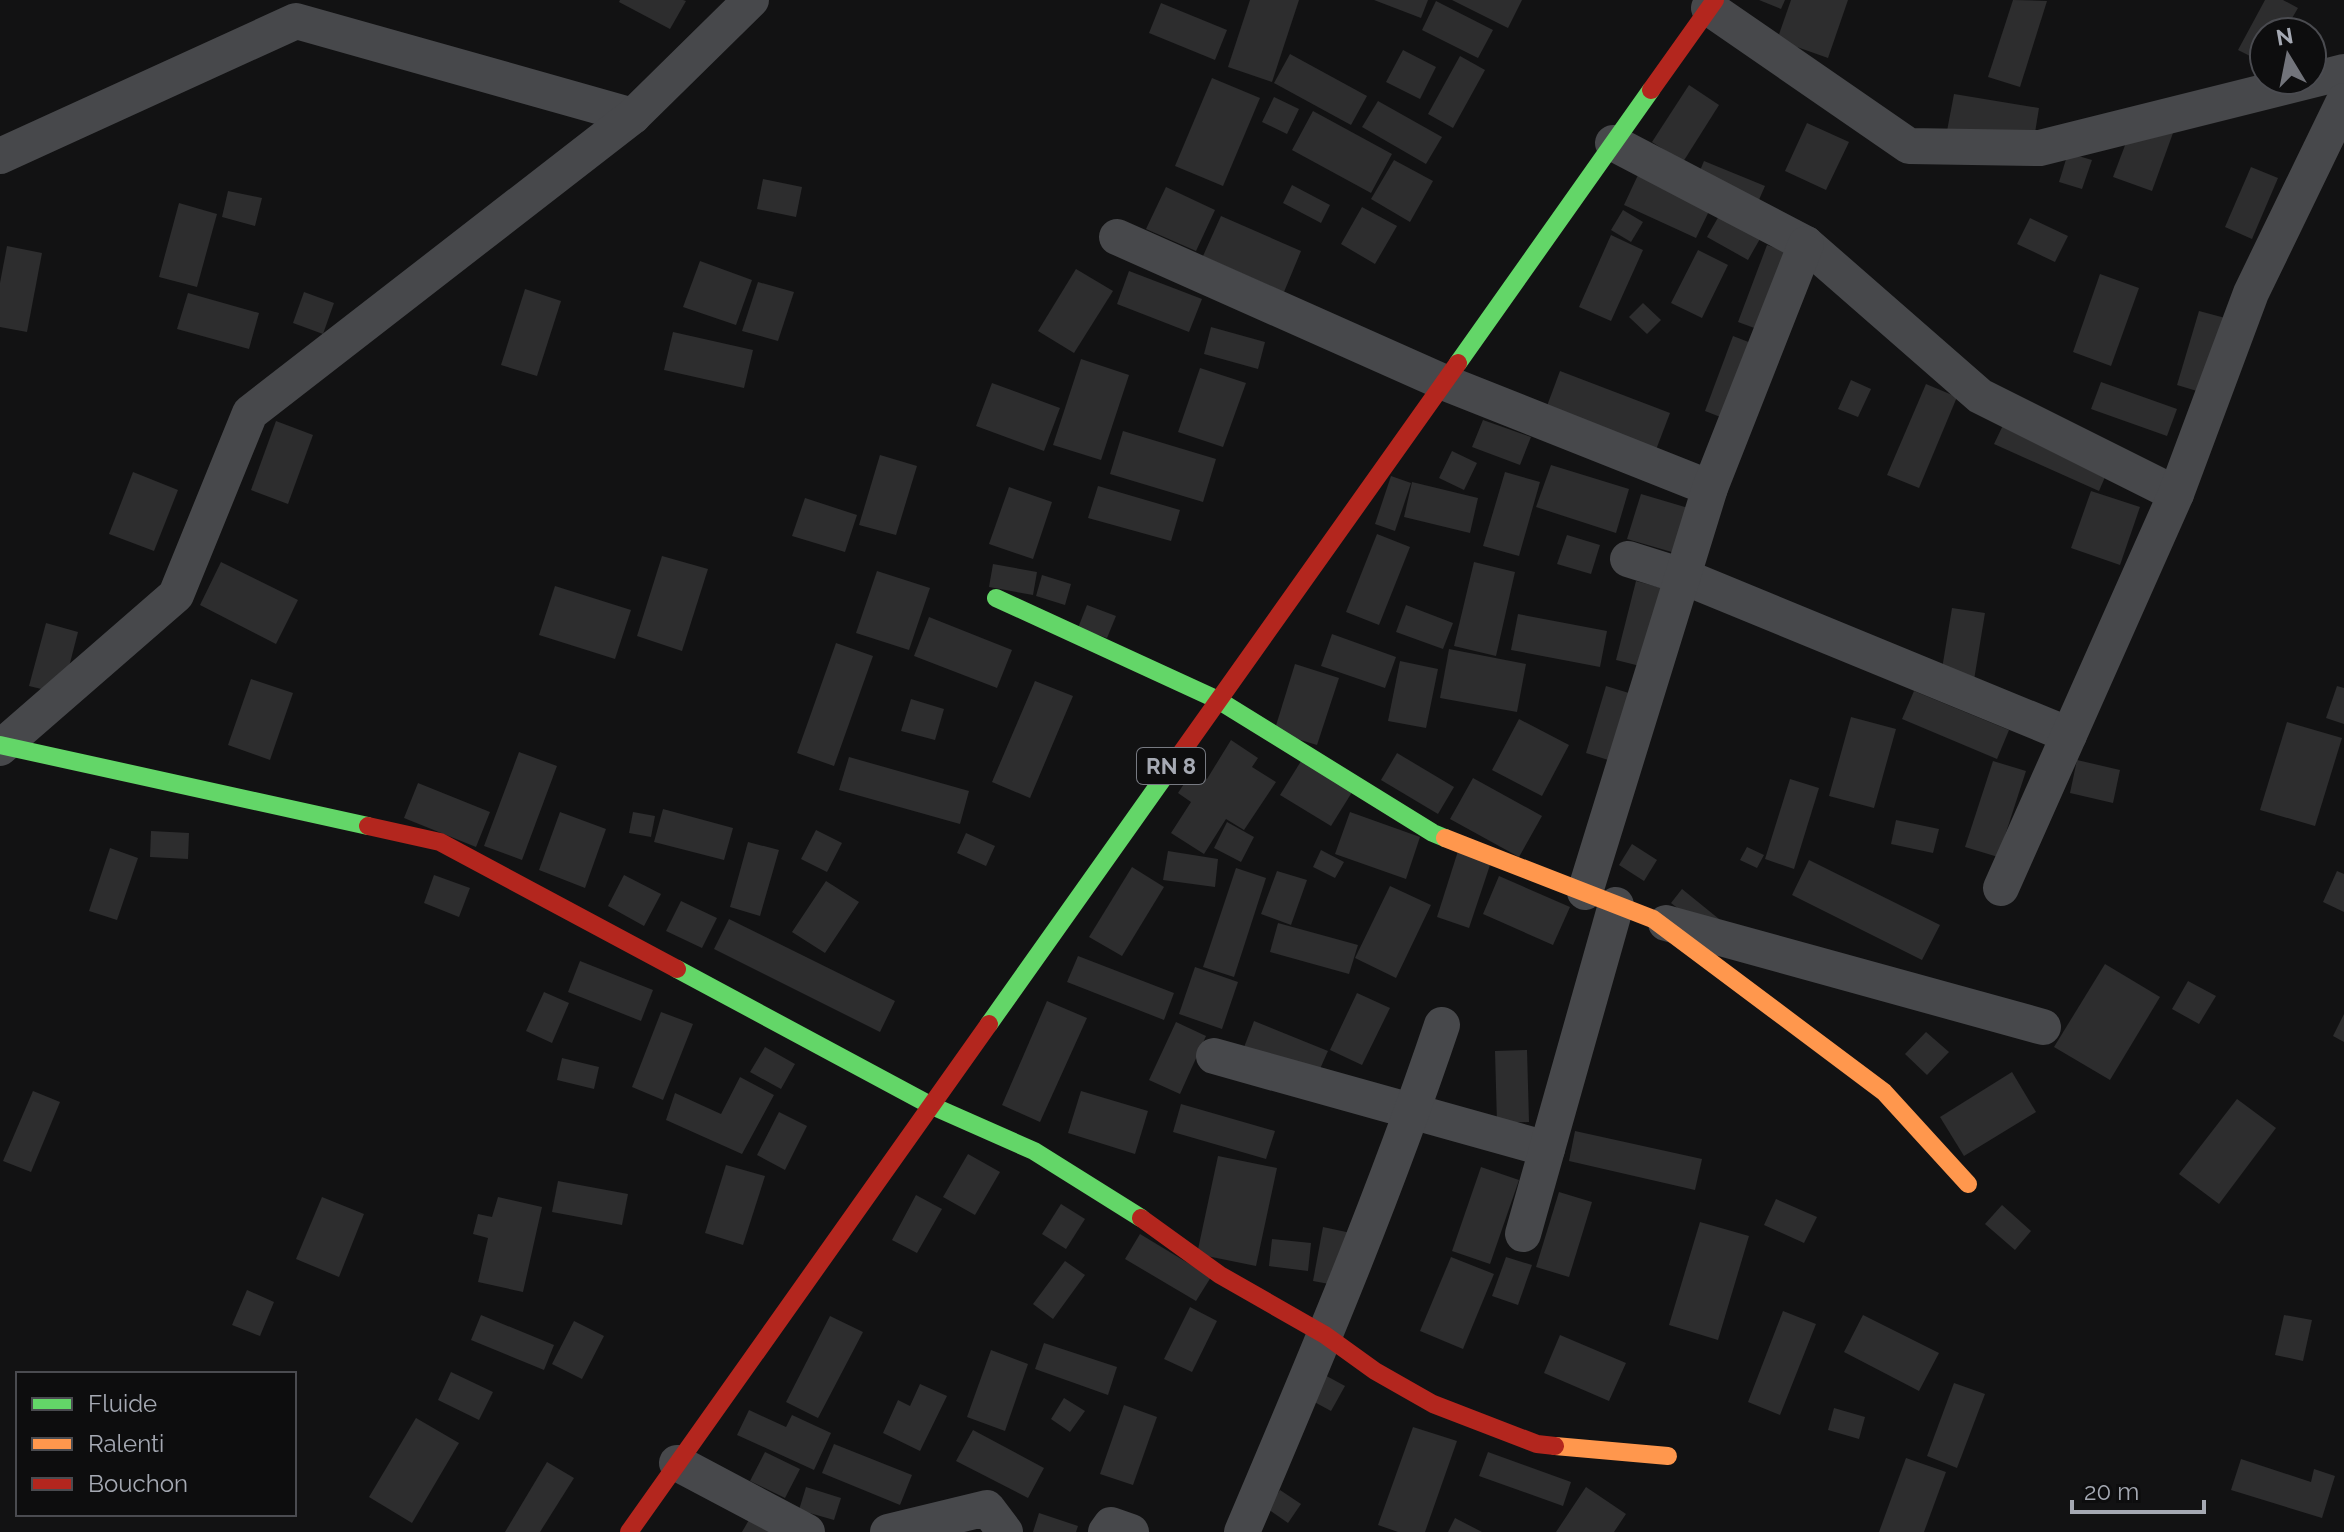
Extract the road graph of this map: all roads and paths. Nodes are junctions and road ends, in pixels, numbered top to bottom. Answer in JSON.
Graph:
{"nodes":[{"id":1,"x":751,"y":0,"type":"edge"},
{"id":2,"x":1712,"y":4,"type":"edge"},
{"id":3,"x":2344,"y":72,"type":"edge"},
{"id":4,"x":2344,"y":101,"type":"edge"},
{"id":5,"x":633,"y":116,"type":"junction"},
{"id":6,"x":1613,"y":143,"type":"junction"},
{"id":7,"x":0,"y":156,"type":"edge"},
{"id":8,"x":1117,"y":237,"type":"dead end"},
{"id":9,"x":1806,"y":244,"type":"junction"},
{"id":10,"x":1443,"y":382,"type":"junction"},
{"id":11,"x":1710,"y":488,"type":"junction"},
{"id":12,"x":2176,"y":494,"type":"junction"},
{"id":13,"x":1628,"y":559,"type":"dead end"},
{"id":14,"x":1682,"y":576,"type":"junction"},
{"id":15,"x":996,"y":598,"type":"dead end"},
{"id":16,"x":1218,"y":700,"type":"junction"},
{"id":17,"x":2069,"y":735,"type":"junction"},
{"id":18,"x":1,"y":746,"type":"edge"},
{"id":19,"x":2001,"y":888,"type":"dead end"},
{"id":20,"x":1600,"y":899,"type":"junction"},
{"id":21,"x":1653,"y":919,"type":"junction"},
{"id":22,"x":1442,"y":1025,"type":"dead end"},
{"id":23,"x":2043,"y":1027,"type":"dead end"},
{"id":24,"x":1214,"y":1056,"type":"dead end"},
{"id":25,"x":930,"y":1105,"type":"junction"},
{"id":26,"x":1413,"y":1111,"type":"junction"},
{"id":27,"x":1547,"y":1149,"type":"junction"},
{"id":28,"x":1968,"y":1184,"type":"dead end"},
{"id":29,"x":1523,"y":1234,"type":"dead end"},
{"id":30,"x":1325,"y":1335,"type":"junction"},
{"id":31,"x":1668,"y":1456,"type":"dead end"},
{"id":32,"x":677,"y":1463,"type":"junction"},
{"id":33,"x":629,"y":1532,"type":"edge"},
{"id":34,"x":807,"y":1532,"type":"edge"},
{"id":35,"x":888,"y":1532,"type":"edge"},
{"id":36,"x":1005,"y":1532,"type":"edge"},
{"id":37,"x":1106,"y":1532,"type":"edge"},
{"id":38,"x":1131,"y":1532,"type":"edge"},
{"id":39,"x":1242,"y":1532,"type":"edge"}],
"edges":[{"from":1,"to":5,"type":"street"},
{"from":2,"to":3,"type":"street"},
{"from":2,"to":6,"type":"street","number":"RN 8"},
{"from":4,"to":12,"type":"street"},
{"from":5,"to":7,"type":"street"},
{"from":5,"to":18,"type":"street"},
{"from":6,"to":9,"type":"street"},
{"from":6,"to":10,"type":"street","number":"RN 8"},
{"from":8,"to":10,"type":"street"},
{"from":9,"to":11,"type":"street"},
{"from":9,"to":12,"type":"street"},
{"from":10,"to":11,"type":"street"},
{"from":10,"to":16,"type":"street","number":"RN 8"},
{"from":11,"to":14,"type":"street"},
{"from":12,"to":17,"type":"street"},
{"from":13,"to":14,"type":"street"},
{"from":14,"to":17,"type":"street"},
{"from":14,"to":20,"type":"street"},
{"from":15,"to":16,"type":"street"},
{"from":16,"to":20,"type":"street"},
{"from":16,"to":25,"type":"street","number":"RN 8"},
{"from":17,"to":19,"type":"street"},
{"from":18,"to":25,"type":"street"},
{"from":20,"to":21,"type":"street"},
{"from":20,"to":27,"type":"street"},
{"from":21,"to":23,"type":"street"},
{"from":21,"to":28,"type":"street"},
{"from":22,"to":26,"type":"street"},
{"from":24,"to":26,"type":"street"},
{"from":25,"to":30,"type":"street"},
{"from":25,"to":32,"type":"street","number":"RN 8"},
{"from":26,"to":27,"type":"street"},
{"from":26,"to":30,"type":"street"},
{"from":27,"to":29,"type":"street"},
{"from":30,"to":31,"type":"street"},
{"from":30,"to":39,"type":"street"},
{"from":32,"to":33,"type":"street","number":"RN 8"},
{"from":32,"to":34,"type":"street"},
{"from":35,"to":36,"type":"street"},
{"from":37,"to":38,"type":"street"}]}
